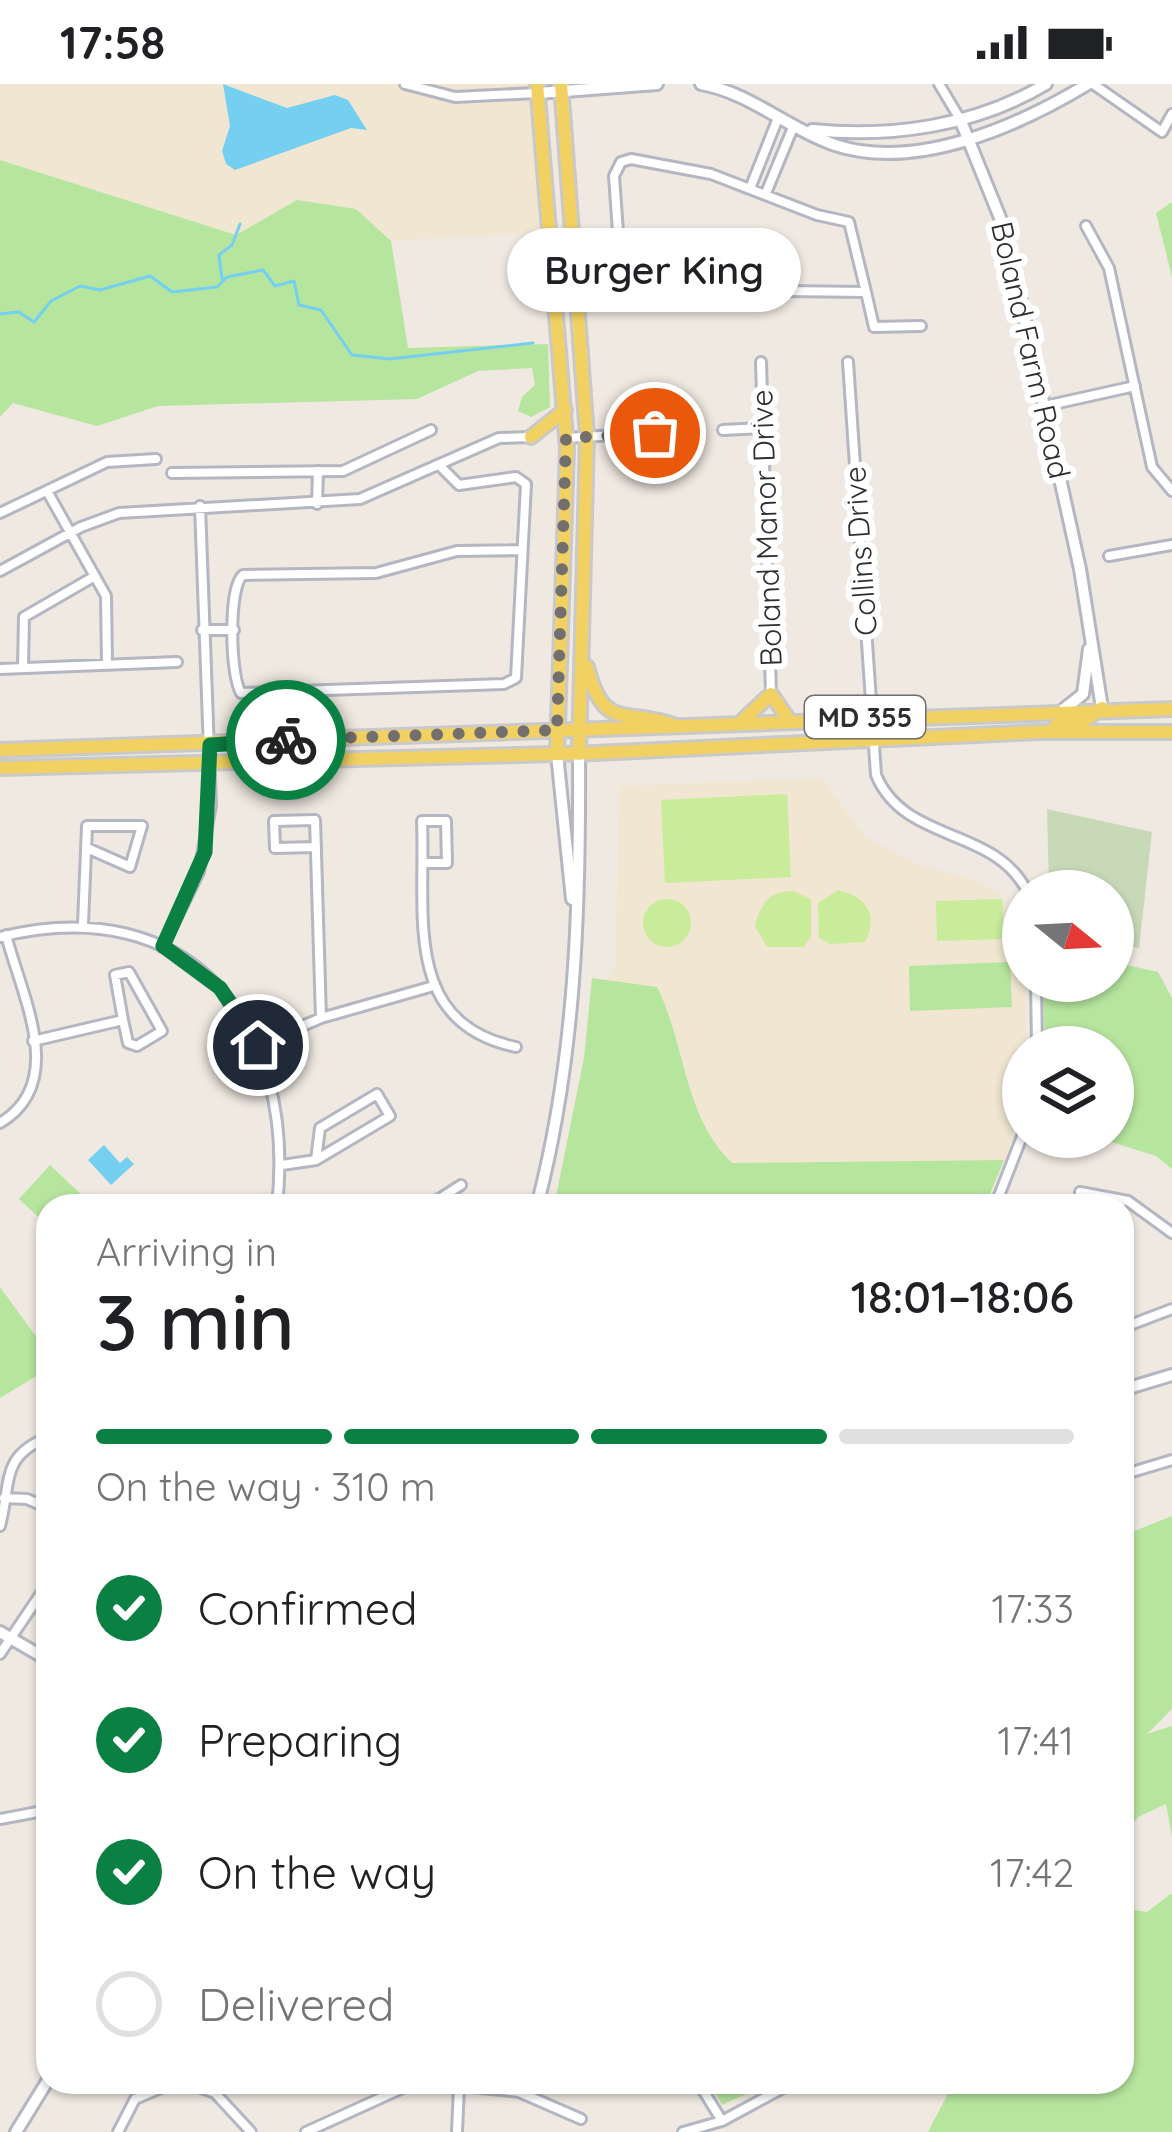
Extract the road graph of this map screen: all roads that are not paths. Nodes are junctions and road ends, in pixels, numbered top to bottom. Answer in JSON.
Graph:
{"nodes":[{"id":1,"x":406,"y":84,"type":"edge"},
{"id":2,"x":657,"y":84,"type":"edge"},
{"id":3,"x":701,"y":84,"type":"edge"},
{"id":4,"x":940,"y":84,"type":"edge"},
{"id":5,"x":1046,"y":84,"type":"edge"},
{"id":6,"x":1090,"y":84,"type":"edge"},
{"id":7,"x":562,"y":88,"type":"edge"},
{"id":8,"x":537,"y":89,"type":"edge"},
{"id":9,"x":1172,"y":114,"type":"edge"},
{"id":10,"x":778,"y":118,"type":"junction"},
{"id":11,"x":960,"y":118,"type":"junction"},
{"id":12,"x":798,"y":127,"type":"junction"},
{"id":13,"x":969,"y":138,"type":"junction"},
{"id":14,"x":751,"y":186,"type":"junction"},
{"id":15,"x":766,"y":193,"type":"junction"},
{"id":16,"x":1086,"y":226,"type":"dead end"},
{"id":17,"x":866,"y":292,"type":"junction"},
{"id":18,"x":921,"y":326,"type":"dead end"},
{"id":19,"x":761,"y":362,"type":"dead end"},
{"id":20,"x":848,"y":362,"type":"dead end"},
{"id":21,"x":1135,"y":386,"type":"junction"},
{"id":22,"x":1045,"y":406,"type":"junction"},
{"id":23,"x":565,"y":410,"type":"junction"},
{"id":24,"x":763,"y":428,"type":"junction"},
{"id":25,"x":431,"y":430,"type":"dead end"},
{"id":26,"x":723,"y":430,"type":"dead end"},
{"id":27,"x":667,"y":432,"type":"dead end"},
{"id":28,"x":587,"y":436,"type":"junction"},
{"id":29,"x":531,"y":437,"type":"junction"},
{"id":30,"x":566,"y":438,"type":"junction"},
{"id":31,"x":156,"y":459,"type":"dead end"},
{"id":32,"x":441,"y":467,"type":"junction"},
{"id":33,"x":318,"y":471,"type":"junction"},
{"id":34,"x":172,"y":472,"type":"dead end"},
{"id":35,"x":47,"y":490,"type":"junction"},
{"id":36,"x":1172,"y":491,"type":"edge"},
{"id":37,"x":317,"y":504,"type":"junction"},
{"id":38,"x":200,"y":506,"type":"junction"},
{"id":39,"x":0,"y":513,"type":"edge"},
{"id":40,"x":70,"y":532,"type":"junction"},
{"id":41,"x":1172,"y":544,"type":"edge"},
{"id":42,"x":521,"y":550,"type":"junction"},
{"id":43,"x":1109,"y":556,"type":"dead end"},
{"id":44,"x":0,"y":571,"type":"edge"},
{"id":45,"x":95,"y":576,"type":"junction"},
{"id":46,"x":1090,"y":628,"type":"junction"},
{"id":47,"x":202,"y":630,"type":"junction"},
{"id":48,"x":234,"y":630,"type":"junction"},
{"id":49,"x":584,"y":656,"type":"junction"},
{"id":50,"x":177,"y":662,"type":"dead end"},
{"id":51,"x":107,"y":663,"type":"junction"},
{"id":52,"x":23,"y":668,"type":"junction"},
{"id":53,"x":0,"y":669,"type":"edge"},
{"id":54,"x":772,"y":694,"type":"junction"},
{"id":55,"x":1102,"y":708,"type":"junction"},
{"id":56,"x":1064,"y":709,"type":"junction"},
{"id":57,"x":1172,"y":709,"type":"edge"},
{"id":58,"x":872,"y":716,"type":"junction"},
{"id":59,"x":789,"y":720,"type":"junction"},
{"id":60,"x":739,"y":724,"type":"junction"},
{"id":61,"x":680,"y":728,"type":"junction"},
{"id":62,"x":557,"y":730,"type":"junction"},
{"id":63,"x":581,"y":730,"type":"junction"},
{"id":64,"x":1037,"y":732,"type":"junction"},
{"id":65,"x":1172,"y":732,"type":"edge"},
{"id":66,"x":873,"y":739,"type":"junction"},
{"id":67,"x":210,"y":745,"type":"junction"},
{"id":68,"x":0,"y":750,"type":"edge"},
{"id":69,"x":557,"y":754,"type":"junction"},
{"id":70,"x":580,"y":754,"type":"junction"},
{"id":71,"x":211,"y":763,"type":"junction"},
{"id":72,"x":0,"y":768,"type":"edge"},
{"id":73,"x":316,"y":847,"type":"junction"},
{"id":74,"x":87,"y":848,"type":"junction"},
{"id":75,"x":424,"y":863,"type":"junction"},
{"id":76,"x":1009,"y":870,"type":"edge"},
{"id":77,"x":575,"y":913,"type":"junction"},
{"id":78,"x":83,"y":924,"type":"junction"},
{"id":79,"x":3,"y":936,"type":"edge"},
{"id":80,"x":163,"y":946,"type":"junction"},
{"id":81,"x":430,"y":987,"type":"junction"},
{"id":82,"x":321,"y":1018,"type":"junction"},
{"id":83,"x":123,"y":1020,"type":"junction"},
{"id":84,"x":33,"y":1041,"type":"junction"},
{"id":85,"x":258,"y":1045,"type":"junction"},
{"id":86,"x":516,"y":1047,"type":"dead end"},
{"id":87,"x":0,"y":1123,"type":"edge"},
{"id":88,"x":1014,"y":1158,"type":"edge"},
{"id":89,"x":316,"y":1160,"type":"junction"},
{"id":90,"x":282,"y":1166,"type":"junction"},
{"id":91,"x":461,"y":1185,"type":"dead end"},
{"id":92,"x":1080,"y":1192,"type":"dead end"},
{"id":93,"x":278,"y":1194,"type":"edge"},
{"id":94,"x":447,"y":1194,"type":"edge"},
{"id":95,"x":539,"y":1194,"type":"edge"},
{"id":96,"x":1000,"y":1194,"type":"edge"},
{"id":97,"x":1090,"y":1194,"type":"edge"},
{"id":98,"x":1134,"y":1206,"type":"edge"},
{"id":99,"x":1172,"y":1233,"type":"edge"},
{"id":100,"x":1172,"y":1309,"type":"edge"},
{"id":101,"x":1134,"y":1323,"type":"edge"},
{"id":102,"x":1172,"y":1375,"type":"edge"},
{"id":103,"x":1134,"y":1386,"type":"edge"},
{"id":104,"x":36,"y":1443,"type":"edge"},
{"id":105,"x":1172,"y":1460,"type":"edge"},
{"id":106,"x":1134,"y":1471,"type":"edge"},
{"id":107,"x":2,"y":1498,"type":"edge"},
{"id":108,"x":36,"y":1502,"type":"edge"},
{"id":109,"x":0,"y":1526,"type":"edge"},
{"id":110,"x":36,"y":1598,"type":"edge"},
{"id":111,"x":5,"y":1635,"type":"edge"},
{"id":112,"x":36,"y":1653,"type":"edge"},
{"id":113,"x":0,"y":1654,"type":"edge"},
{"id":114,"x":36,"y":1812,"type":"edge"},
{"id":115,"x":0,"y":1819,"type":"edge"},
{"id":116,"x":39,"y":2094,"type":"edge"},
{"id":117,"x":147,"y":2094,"type":"edge"},
{"id":118,"x":216,"y":2094,"type":"edge"},
{"id":119,"x":390,"y":2094,"type":"edge"},
{"id":120,"x":459,"y":2094,"type":"edge"},
{"id":121,"x":524,"y":2094,"type":"edge"},
{"id":122,"x":705,"y":2094,"type":"edge"},
{"id":123,"x":772,"y":2094,"type":"edge"},
{"id":124,"x":581,"y":2119,"type":"dead end"},
{"id":125,"x":722,"y":2121,"type":"junction"},
{"id":126,"x":16,"y":2132,"type":"edge"},
{"id":127,"x":118,"y":2132,"type":"edge"},
{"id":128,"x":251,"y":2132,"type":"edge"},
{"id":129,"x":307,"y":2132,"type":"edge"},
{"id":130,"x":457,"y":2132,"type":"edge"},
{"id":131,"x":683,"y":2132,"type":"edge"}],
"edges":[{"from":1,"to":8,"type":"street"},
{"from":2,"to":7,"type":"street"},
{"from":3,"to":10,"type":"street"},
{"from":4,"to":11,"type":"street","name":"Boland Farm Road"},
{"from":5,"to":11,"type":"street"},
{"from":6,"to":9,"type":"street"},
{"from":6,"to":13,"type":"street"},
{"from":7,"to":8,"type":"street"},
{"from":7,"to":28,"type":"main road"},
{"from":8,"to":23,"type":"main road"},
{"from":10,"to":12,"type":"street"},
{"from":10,"to":14,"type":"street"},
{"from":11,"to":12,"type":"street"},
{"from":11,"to":13,"type":"street","name":"Boland Farm Road"},
{"from":12,"to":13,"type":"street"},
{"from":12,"to":15,"type":"street"},
{"from":13,"to":22,"type":"street","name":"Boland Farm Road"},
{"from":14,"to":15,"type":"street"},
{"from":14,"to":17,"type":"street"},
{"from":15,"to":17,"type":"street"},
{"from":16,"to":21,"type":"street"},
{"from":17,"to":18,"type":"street"},
{"from":19,"to":24,"type":"street","name":"Boland Manor Drive"},
{"from":20,"to":58,"type":"street","name":"Collins Drive"},
{"from":21,"to":22,"type":"street"},
{"from":21,"to":36,"type":"street"},
{"from":22,"to":46,"type":"street","name":"Boland Farm Road"},
{"from":23,"to":29,"type":"main road"},
{"from":23,"to":30,"type":"main road"},
{"from":24,"to":26,"type":"street"},
{"from":24,"to":54,"type":"street","name":"Boland Manor Drive"},
{"from":25,"to":33,"type":"street"},
{"from":27,"to":28,"type":"street"},
{"from":28,"to":30,"type":"street"},
{"from":28,"to":49,"type":"main road"},
{"from":29,"to":30,"type":"main road"},
{"from":29,"to":32,"type":"street"},
{"from":30,"to":62,"type":"main road"},
{"from":31,"to":35,"type":"street"},
{"from":32,"to":37,"type":"street"},
{"from":32,"to":42,"type":"street"},
{"from":33,"to":34,"type":"street"},
{"from":33,"to":37,"type":"street"},
{"from":35,"to":39,"type":"street"},
{"from":35,"to":40,"type":"street"},
{"from":37,"to":38,"type":"street"},
{"from":38,"to":40,"type":"street"},
{"from":38,"to":47,"type":"street"},
{"from":40,"to":44,"type":"street"},
{"from":40,"to":45,"type":"street"},
{"from":41,"to":43,"type":"street"},
{"from":42,"to":48,"type":"street"},
{"from":42,"to":48,"type":"street"},
{"from":45,"to":51,"type":"street"},
{"from":45,"to":52,"type":"street"},
{"from":46,"to":55,"type":"street","name":"Boland Farm Road"},
{"from":46,"to":56,"type":"street","name":"Boland Farm Road"},
{"from":47,"to":48,"type":"street"},
{"from":47,"to":67,"type":"street"},
{"from":49,"to":61,"type":"main road"},
{"from":49,"to":63,"type":"main road"},
{"from":50,"to":51,"type":"street"},
{"from":51,"to":52,"type":"street"},
{"from":52,"to":53,"type":"street"},
{"from":54,"to":59,"type":"main road"},
{"from":54,"to":60,"type":"main road"},
{"from":55,"to":56,"type":"main road","number":"MD 355"},
{"from":55,"to":57,"type":"main road","number":"MD 355"},
{"from":55,"to":64,"type":"main road"},
{"from":56,"to":58,"type":"main road","number":"MD 355"},
{"from":58,"to":59,"type":"main road","number":"MD 355"},
{"from":58,"to":66,"type":"street","name":"Collins Drive"},
{"from":59,"to":60,"type":"main road","number":"MD 355"},
{"from":60,"to":61,"type":"main road","number":"MD 355"},
{"from":61,"to":63,"type":"main road","number":"MD 355"},
{"from":62,"to":63,"type":"main road","number":"MD 355"},
{"from":62,"to":67,"type":"main road","number":"MD 355"},
{"from":62,"to":69,"type":"main road"},
{"from":63,"to":70,"type":"main road"},
{"from":64,"to":65,"type":"main road","number":"MD 355"},
{"from":64,"to":66,"type":"main road","number":"MD 355"},
{"from":66,"to":70,"type":"main road","number":"MD 355"},
{"from":66,"to":76,"type":"street","name":"Collins Drive"},
{"from":67,"to":68,"type":"main road","number":"MD 355"},
{"from":67,"to":71,"type":"street"},
{"from":69,"to":70,"type":"main road","number":"MD 355"},
{"from":69,"to":71,"type":"main road","number":"MD 355"},
{"from":69,"to":77,"type":"street"},
{"from":70,"to":77,"type":"street"},
{"from":71,"to":72,"type":"main road","number":"MD 355"},
{"from":71,"to":80,"type":"street"},
{"from":73,"to":73,"type":"street"},
{"from":73,"to":82,"type":"street"},
{"from":74,"to":74,"type":"street"},
{"from":74,"to":78,"type":"street"},
{"from":75,"to":75,"type":"street"},
{"from":75,"to":81,"type":"street"},
{"from":77,"to":95,"type":"street"},
{"from":78,"to":79,"type":"street"},
{"from":78,"to":80,"type":"street"},
{"from":79,"to":84,"type":"street"},
{"from":80,"to":85,"type":"street"},
{"from":81,"to":82,"type":"street"},
{"from":81,"to":86,"type":"street"},
{"from":82,"to":85,"type":"street"},
{"from":83,"to":83,"type":"street"},
{"from":83,"to":84,"type":"street"},
{"from":84,"to":87,"type":"street"},
{"from":85,"to":90,"type":"street"},
{"from":88,"to":96,"type":"street"},
{"from":89,"to":89,"type":"street"},
{"from":89,"to":90,"type":"street"},
{"from":90,"to":93,"type":"street"},
{"from":91,"to":94,"type":"street"},
{"from":92,"to":97,"type":"street"},
{"from":98,"to":99,"type":"street"},
{"from":100,"to":101,"type":"street"},
{"from":102,"to":103,"type":"street"},
{"from":104,"to":107,"type":"street"},
{"from":105,"to":106,"type":"street"},
{"from":107,"to":108,"type":"street"},
{"from":107,"to":109,"type":"street"},
{"from":110,"to":111,"type":"street"},
{"from":111,"to":112,"type":"street"},
{"from":111,"to":113,"type":"street"},
{"from":114,"to":115,"type":"street"},
{"from":116,"to":126,"type":"street"},
{"from":117,"to":127,"type":"street"},
{"from":118,"to":128,"type":"street"},
{"from":119,"to":129,"type":"street"},
{"from":120,"to":130,"type":"street"},
{"from":121,"to":124,"type":"street"},
{"from":122,"to":125,"type":"street"},
{"from":123,"to":125,"type":"street"},
{"from":125,"to":131,"type":"street"}]}
